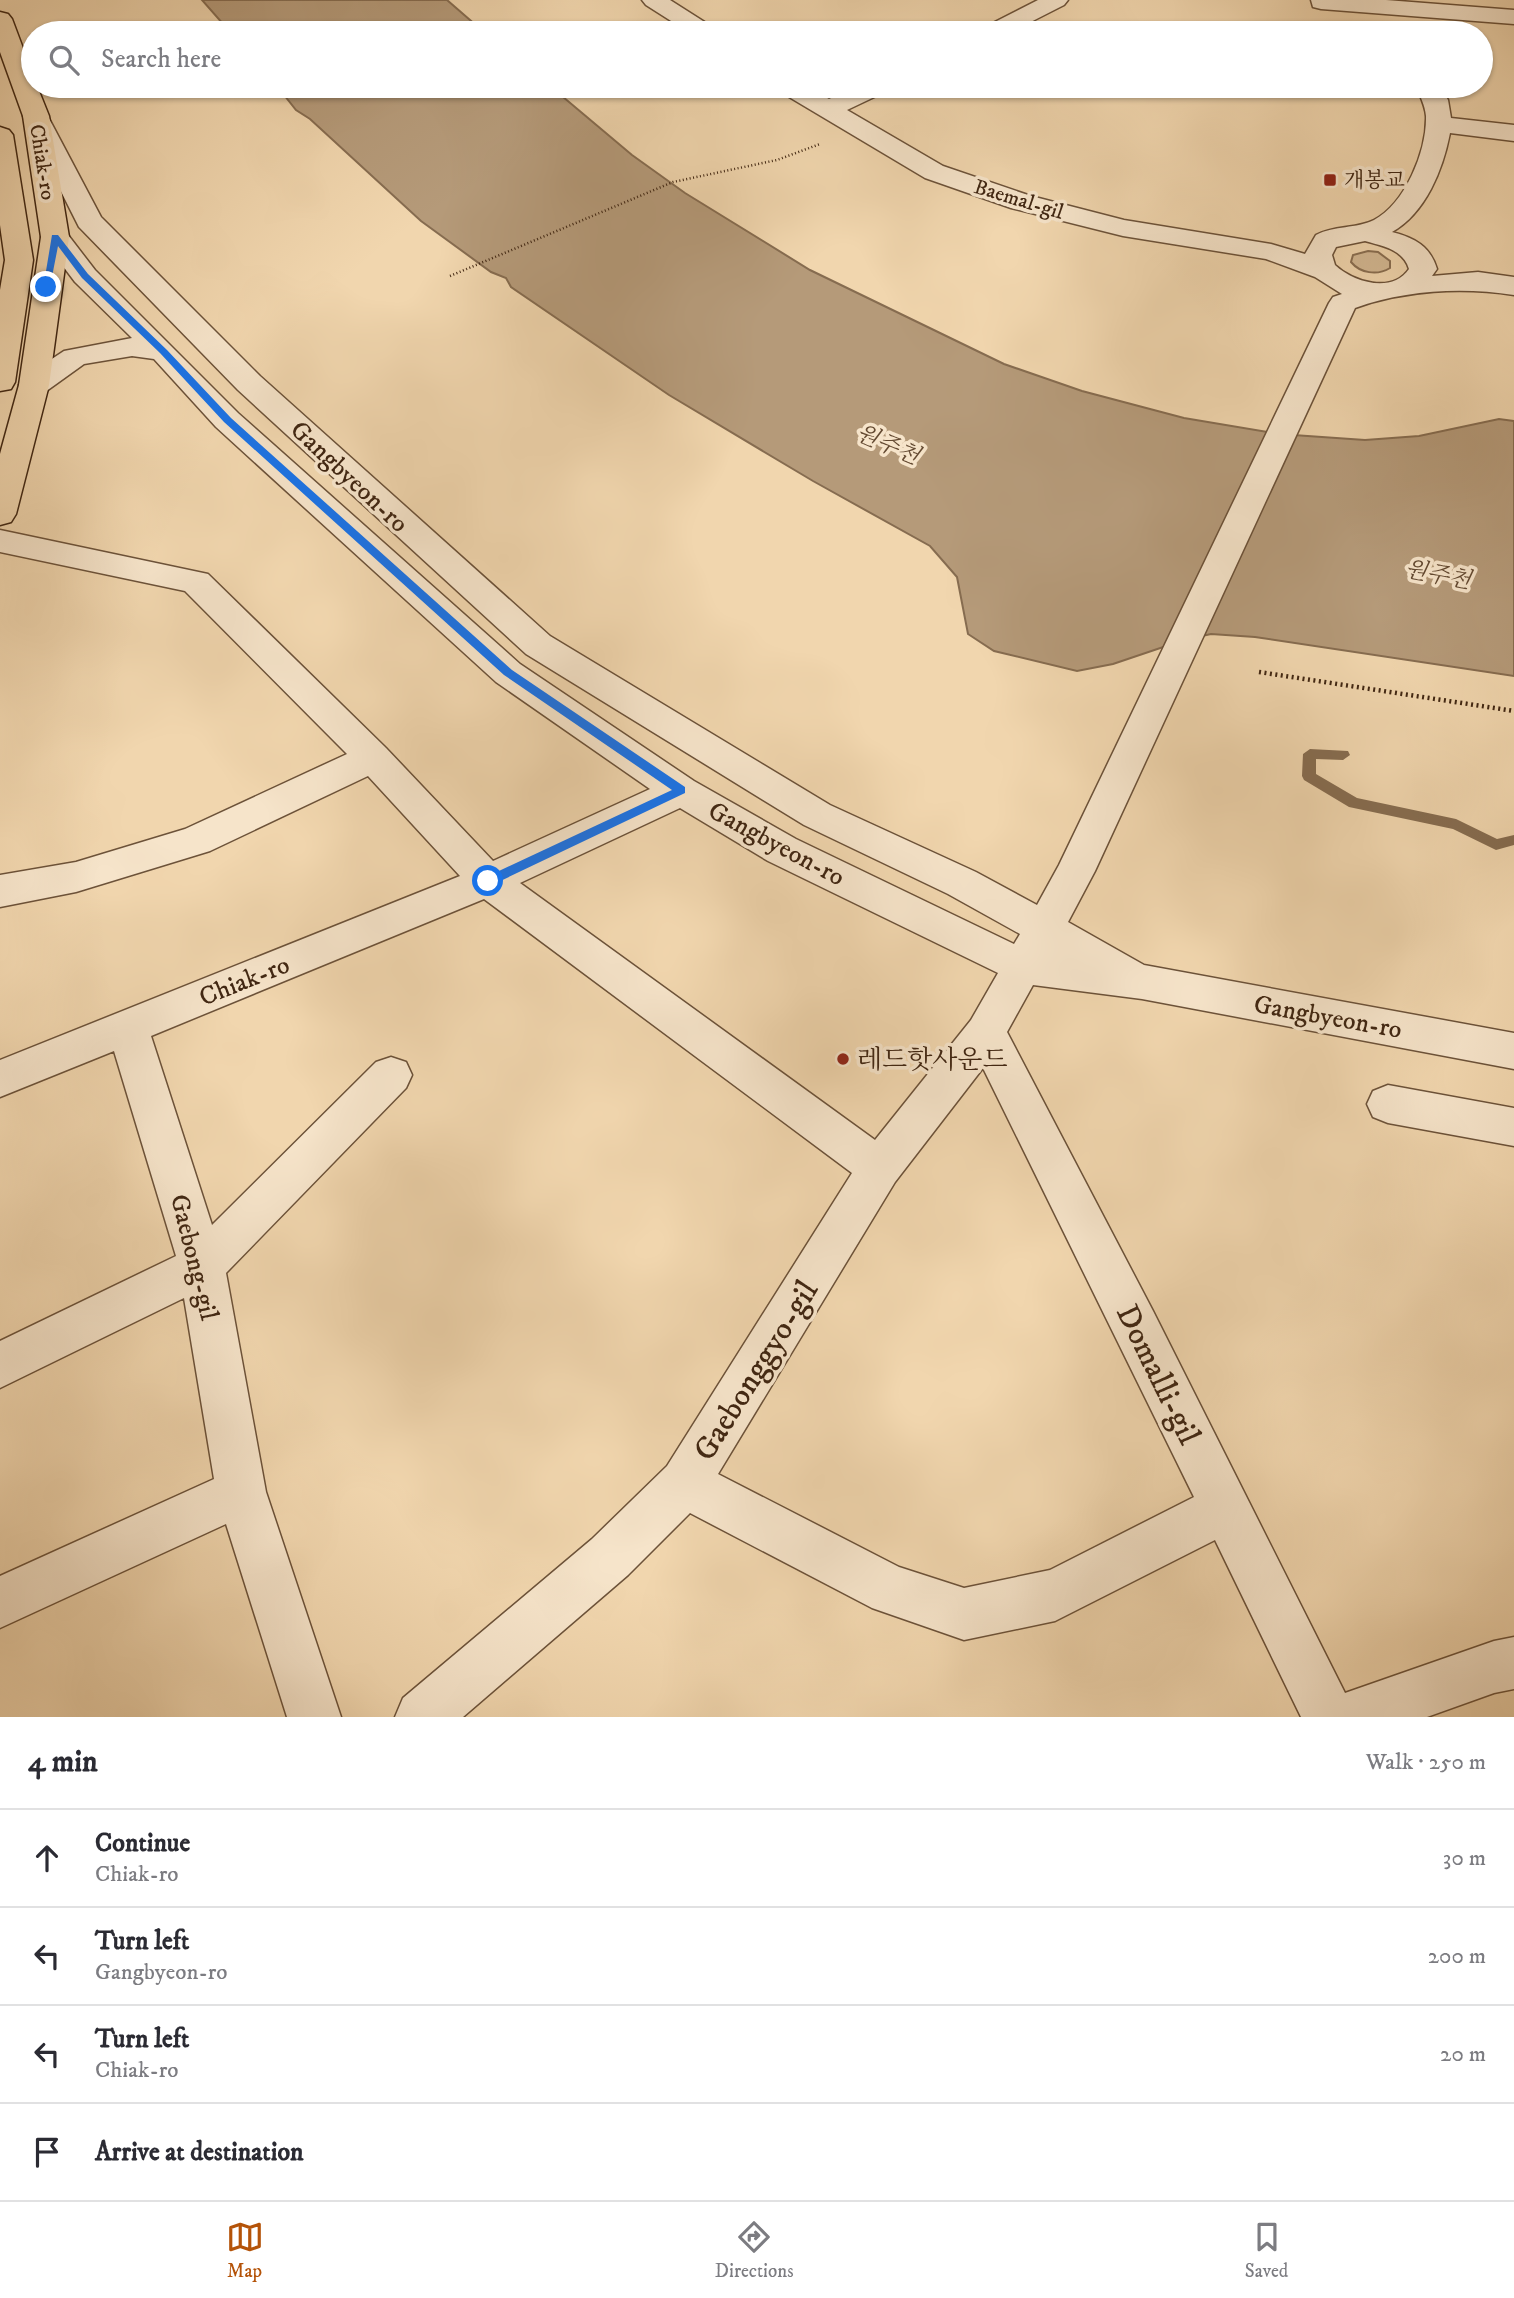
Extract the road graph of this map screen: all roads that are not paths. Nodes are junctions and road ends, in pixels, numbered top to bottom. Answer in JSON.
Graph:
{"nodes":[{"id":1,"x":654,"y":0,"type":"edge"},
{"id":2,"x":1056,"y":0,"type":"edge"},
{"id":3,"x":1320,"y":1,"type":"edge"},
{"id":4,"x":1514,"y":17,"type":"edge"},
{"id":5,"x":0,"y":19,"type":"edge"},
{"id":6,"x":687,"y":21,"type":"edge"},
{"id":7,"x":1015,"y":21,"type":"edge"},
{"id":8,"x":1352,"y":21,"type":"edge"},
{"id":9,"x":21,"y":76,"type":"edge"},
{"id":10,"x":29,"y":98,"type":"edge"},
{"id":11,"x":806,"y":98,"type":"edge"},
{"id":12,"x":852,"y":98,"type":"edge"},
{"id":13,"x":1437,"y":98,"type":"edge"},
{"id":14,"x":825,"y":110,"type":"junction"},
{"id":15,"x":36,"y":116,"type":"junction"},
{"id":16,"x":1438,"y":124,"type":"junction"},
{"id":17,"x":0,"y":133,"type":"edge"},
{"id":18,"x":1514,"y":134,"type":"edge"},
{"id":19,"x":1403,"y":215,"type":"junction"},
{"id":20,"x":1366,"y":233,"type":"junction"},
{"id":21,"x":55,"y":237,"type":"junction"},
{"id":22,"x":1332,"y":238,"type":"junction"},
{"id":23,"x":1271,"y":252,"type":"junction"},
{"id":24,"x":1415,"y":253,"type":"junction"},
{"id":25,"x":1479,"y":281,"type":"junction"},
{"id":26,"x":1333,"y":284,"type":"junction"},
{"id":27,"x":1410,"y":286,"type":"junction"},
{"id":28,"x":1514,"y":286,"type":"edge"},
{"id":29,"x":163,"y":352,"type":"junction"},
{"id":30,"x":0,"y":382,"type":"edge"},
{"id":31,"x":34,"y":385,"type":"junction"},
{"id":32,"x":0,"y":514,"type":"edge"},
{"id":33,"x":0,"y":541,"type":"edge"},
{"id":34,"x":373,"y":758,"type":"junction"},
{"id":35,"x":681,"y":790,"type":"junction"},
{"id":36,"x":488,"y":881,"type":"junction"},
{"id":37,"x":0,"y":891,"type":"edge"},
{"id":38,"x":1045,"y":926,"type":"junction"},
{"id":39,"x":1023,"y":967,"type":"junction"},
{"id":40,"x":1142,"y":982,"type":"junction"},
{"id":41,"x":127,"y":1027,"type":"junction"},
{"id":42,"x":986,"y":1032,"type":"junction"},
{"id":43,"x":1514,"y":1051,"type":"edge"},
{"id":44,"x":391,"y":1076,"type":"dead end"},
{"id":45,"x":0,"y":1079,"type":"edge"},
{"id":46,"x":1388,"y":1104,"type":"dead end"},
{"id":47,"x":1514,"y":1127,"type":"edge"},
{"id":48,"x":879,"y":1168,"type":"junction"},
{"id":49,"x":202,"y":1266,"type":"junction"},
{"id":50,"x":0,"y":1365,"type":"edge"},
{"id":51,"x":684,"y":1483,"type":"junction"},
{"id":52,"x":241,"y":1492,"type":"junction"},
{"id":53,"x":1226,"y":1508,"type":"junction"},
{"id":54,"x":0,"y":1602,"type":"edge"},
{"id":55,"x":1514,"y":1663,"type":"edge"},
{"id":56,"x":314,"y":1717,"type":"edge"},
{"id":57,"x":422,"y":1717,"type":"edge"},
{"id":58,"x":1329,"y":1717,"type":"edge"},
{"id":59,"x":1350,"y":1717,"type":"edge"}],
"edges":[{"from":1,"to":6,"type":"street"},
{"from":2,"to":7,"type":"street"},
{"from":3,"to":4,"type":"street"},
{"from":3,"to":8,"type":"street"},
{"from":5,"to":9,"type":"main road","name":"Chiak-ro"},
{"from":10,"to":15,"type":"main road","name":"Chiak-ro"},
{"from":11,"to":14,"type":"street","name":"Baemal-gil"},
{"from":12,"to":14,"type":"street"},
{"from":13,"to":16,"type":"street"},
{"from":14,"to":23,"type":"street","name":"Baemal-gil"},
{"from":15,"to":21,"type":"main road","name":"Chiak-ro"},
{"from":15,"to":38,"type":"street","name":"Gangbyeon-ro"},
{"from":16,"to":18,"type":"street"},
{"from":16,"to":19,"type":"street"},
{"from":17,"to":21,"type":"main road","name":"Gangbyeon-ro"},
{"from":17,"to":30,"type":"main road","name":"Chiak-ro"},
{"from":19,"to":20,"type":"street"},
{"from":19,"to":24,"type":"street"},
{"from":20,"to":22,"type":"street"},
{"from":20,"to":24,"type":"street"},
{"from":21,"to":29,"type":"street","name":"Gangbyeon-ro"},
{"from":21,"to":31,"type":"main road","name":"Chiak-ro"},
{"from":22,"to":23,"type":"street"},
{"from":22,"to":26,"type":"street"},
{"from":23,"to":26,"type":"street"},
{"from":24,"to":25,"type":"street"},
{"from":24,"to":27,"type":"street"},
{"from":25,"to":27,"type":"street"},
{"from":25,"to":28,"type":"street"},
{"from":26,"to":27,"type":"street"},
{"from":26,"to":38,"type":"street","name":"Gaebonggyo-gil"},
{"from":29,"to":31,"type":"street"},
{"from":29,"to":35,"type":"street","name":"Gangbyeon-ro"},
{"from":31,"to":32,"type":"main road","name":"Chiak-ro"},
{"from":33,"to":34,"type":"street"},
{"from":34,"to":36,"type":"street"},
{"from":34,"to":37,"type":"street"},
{"from":35,"to":36,"type":"street","name":"Chiak-ro"},
{"from":35,"to":39,"type":"street","name":"Gangbyeon-ro"},
{"from":36,"to":41,"type":"street","name":"Chiak-ro"},
{"from":36,"to":48,"type":"street"},
{"from":38,"to":39,"type":"street","name":"Gaebonggyo-gil"},
{"from":38,"to":40,"type":"street","name":"Gangbyeon-ro"},
{"from":39,"to":40,"type":"street","name":"Gangbyeon-ro"},
{"from":39,"to":42,"type":"street","name":"Gaebonggyo-gil"},
{"from":40,"to":43,"type":"street","name":"Gangbyeon-ro"},
{"from":41,"to":45,"type":"street","name":"Chiak-ro"},
{"from":41,"to":49,"type":"street","name":"Gaebong-gil"},
{"from":42,"to":48,"type":"street","name":"Gaebonggyo-gil"},
{"from":42,"to":53,"type":"street","name":"Domalli-gil"},
{"from":44,"to":49,"type":"street"},
{"from":46,"to":47,"type":"street"},
{"from":48,"to":51,"type":"street","name":"Gaebonggyo-gil"},
{"from":49,"to":50,"type":"street"},
{"from":49,"to":52,"type":"street","name":"Gaebong-gil"},
{"from":51,"to":53,"type":"street"},
{"from":51,"to":57,"type":"street","name":"Gaebonggyo-gil"},
{"from":52,"to":54,"type":"street"},
{"from":52,"to":56,"type":"street","name":"Gaebong-gil"},
{"from":53,"to":58,"type":"street","name":"Domalli-gil"},
{"from":55,"to":59,"type":"street"}]}
